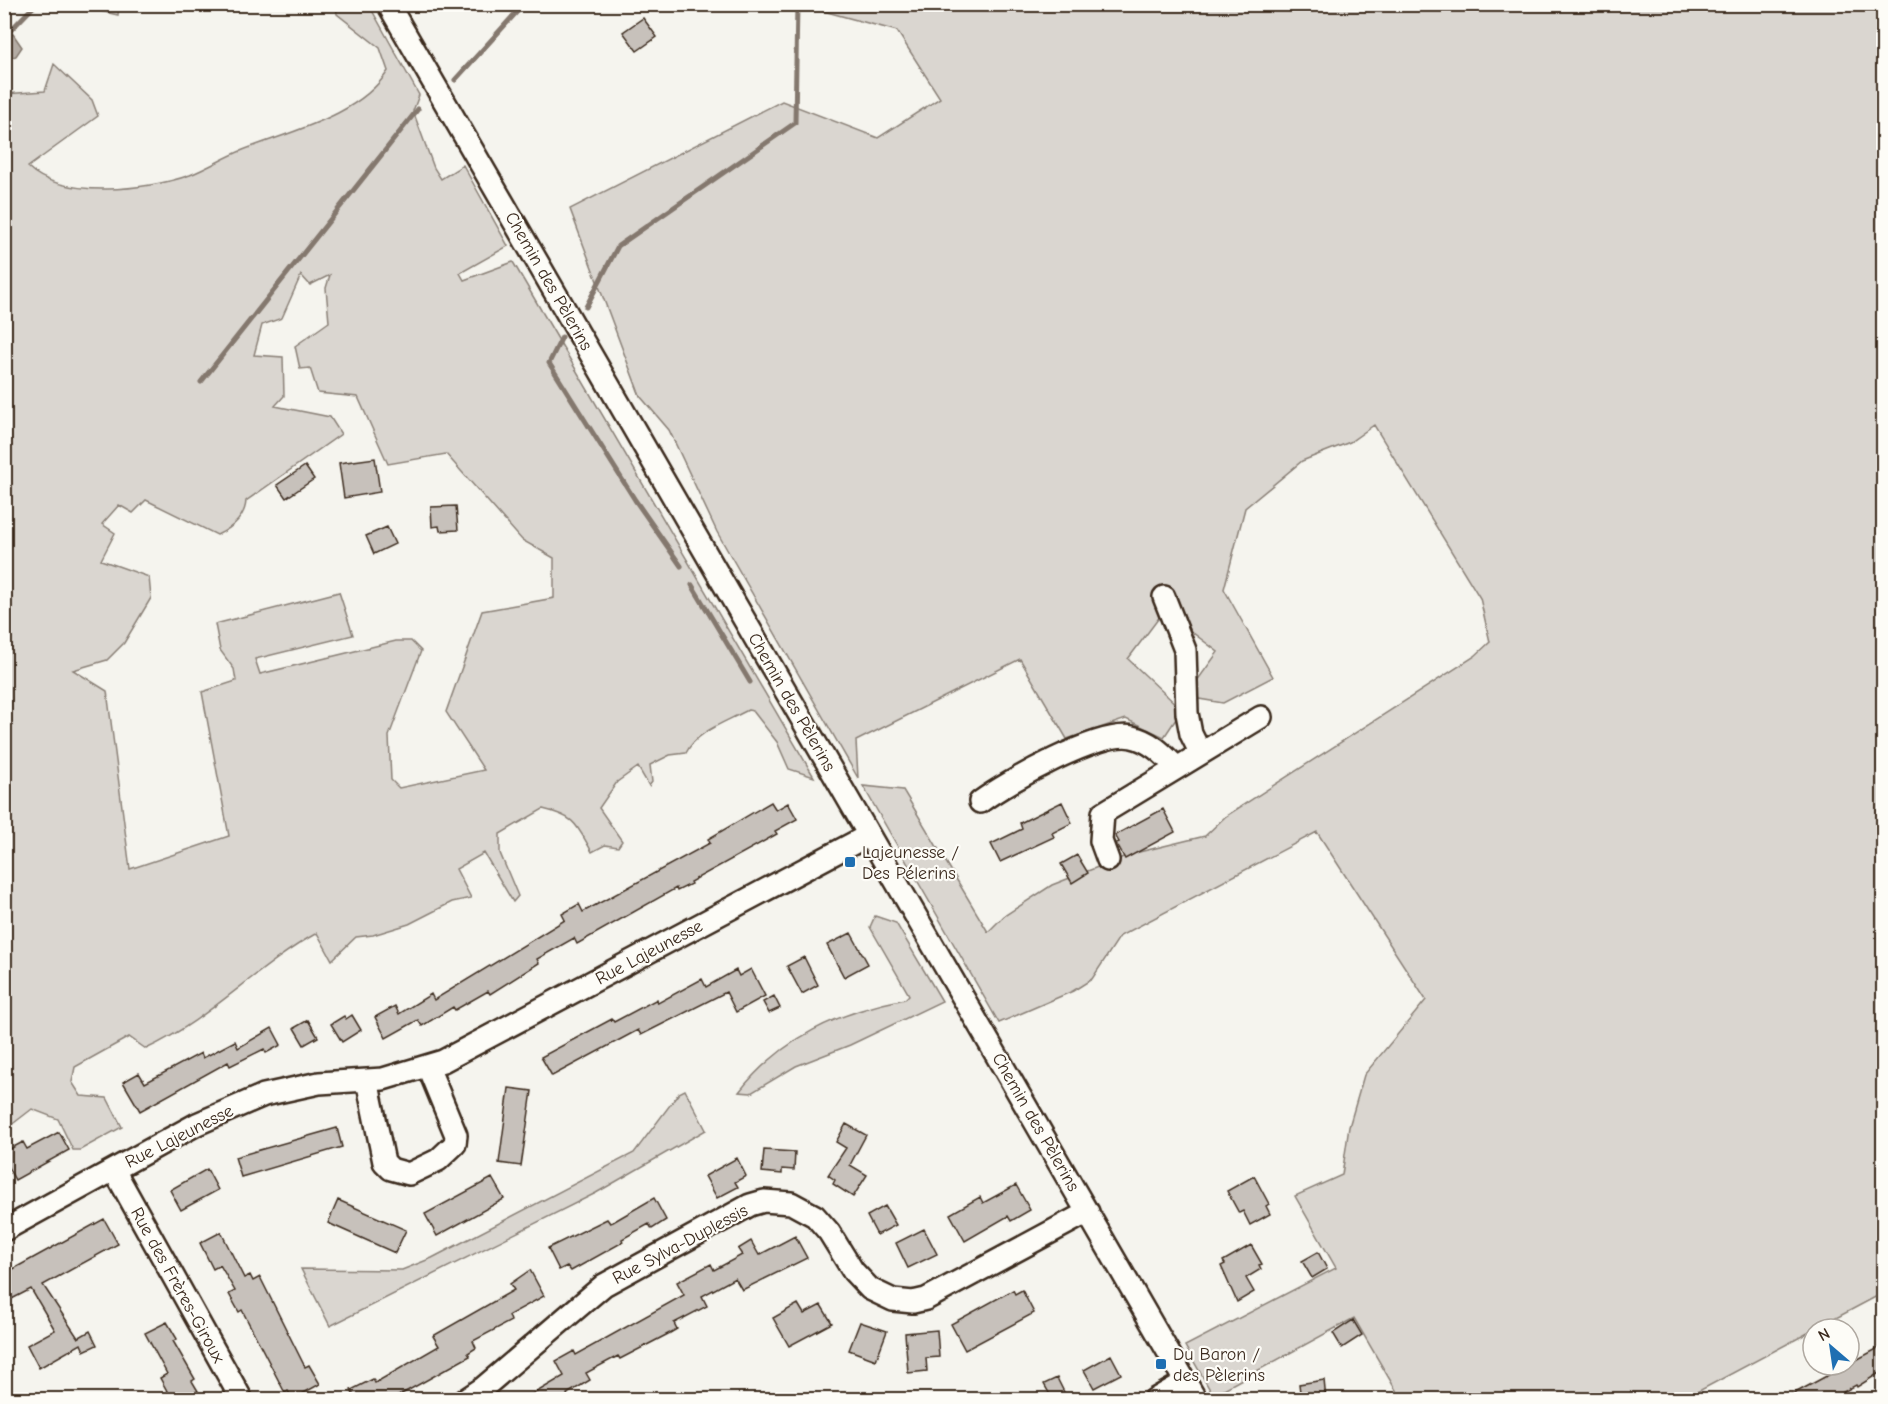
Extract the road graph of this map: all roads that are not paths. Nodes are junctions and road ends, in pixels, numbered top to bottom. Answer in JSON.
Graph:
{"nodes":[{"id":1,"x":388,"y":4,"type":"edge"},
{"id":2,"x":1164,"y":597,"type":"dead end"},
{"id":3,"x":1261,"y":717,"type":"dead end"},
{"id":4,"x":1200,"y":752,"type":"junction"},
{"id":5,"x":1178,"y":768,"type":"junction"},
{"id":6,"x":980,"y":802,"type":"dead end"},
{"id":7,"x":868,"y":835,"type":"junction"},
{"id":8,"x":1108,"y":860,"type":"dead end"},
{"id":9,"x":428,"y":1067,"type":"junction"},
{"id":10,"x":367,"y":1080,"type":"junction"},
{"id":11,"x":114,"y":1170,"type":"junction"},
{"id":12,"x":1088,"y":1212,"type":"junction"},
{"id":13,"x":4,"y":1230,"type":"edge"},
{"id":14,"x":1191,"y":1390,"type":"edge"},
{"id":15,"x":242,"y":1400,"type":"edge"},
{"id":16,"x":465,"y":1400,"type":"edge"},
{"id":17,"x":1154,"y":1400,"type":"edge"}],
"edges":[{"from":1,"to":7,"type":"street","name":"Chemin des Pèlerins"},
{"from":2,"to":4,"type":"street"},
{"from":3,"to":4,"type":"street"},
{"from":4,"to":5,"type":"street"},
{"from":5,"to":6,"type":"street"},
{"from":5,"to":8,"type":"street"},
{"from":7,"to":9,"type":"street","name":"Rue Lajeunesse"},
{"from":7,"to":12,"type":"street","name":"Chemin des Pèlerins"},
{"from":9,"to":10,"type":"street","name":"Rue Lajeunesse"},
{"from":9,"to":10,"type":"street"},
{"from":10,"to":11,"type":"street","name":"Rue Lajeunesse"},
{"from":11,"to":13,"type":"street","name":"Rue Lajeunesse"},
{"from":11,"to":15,"type":"street","name":"Rue des Frères-Giroux"},
{"from":12,"to":14,"type":"street","name":"Chemin des Pèlerins"},
{"from":12,"to":16,"type":"street","name":"Rue Sylva-Duplessis"},
{"from":14,"to":17,"type":"street"}]}
